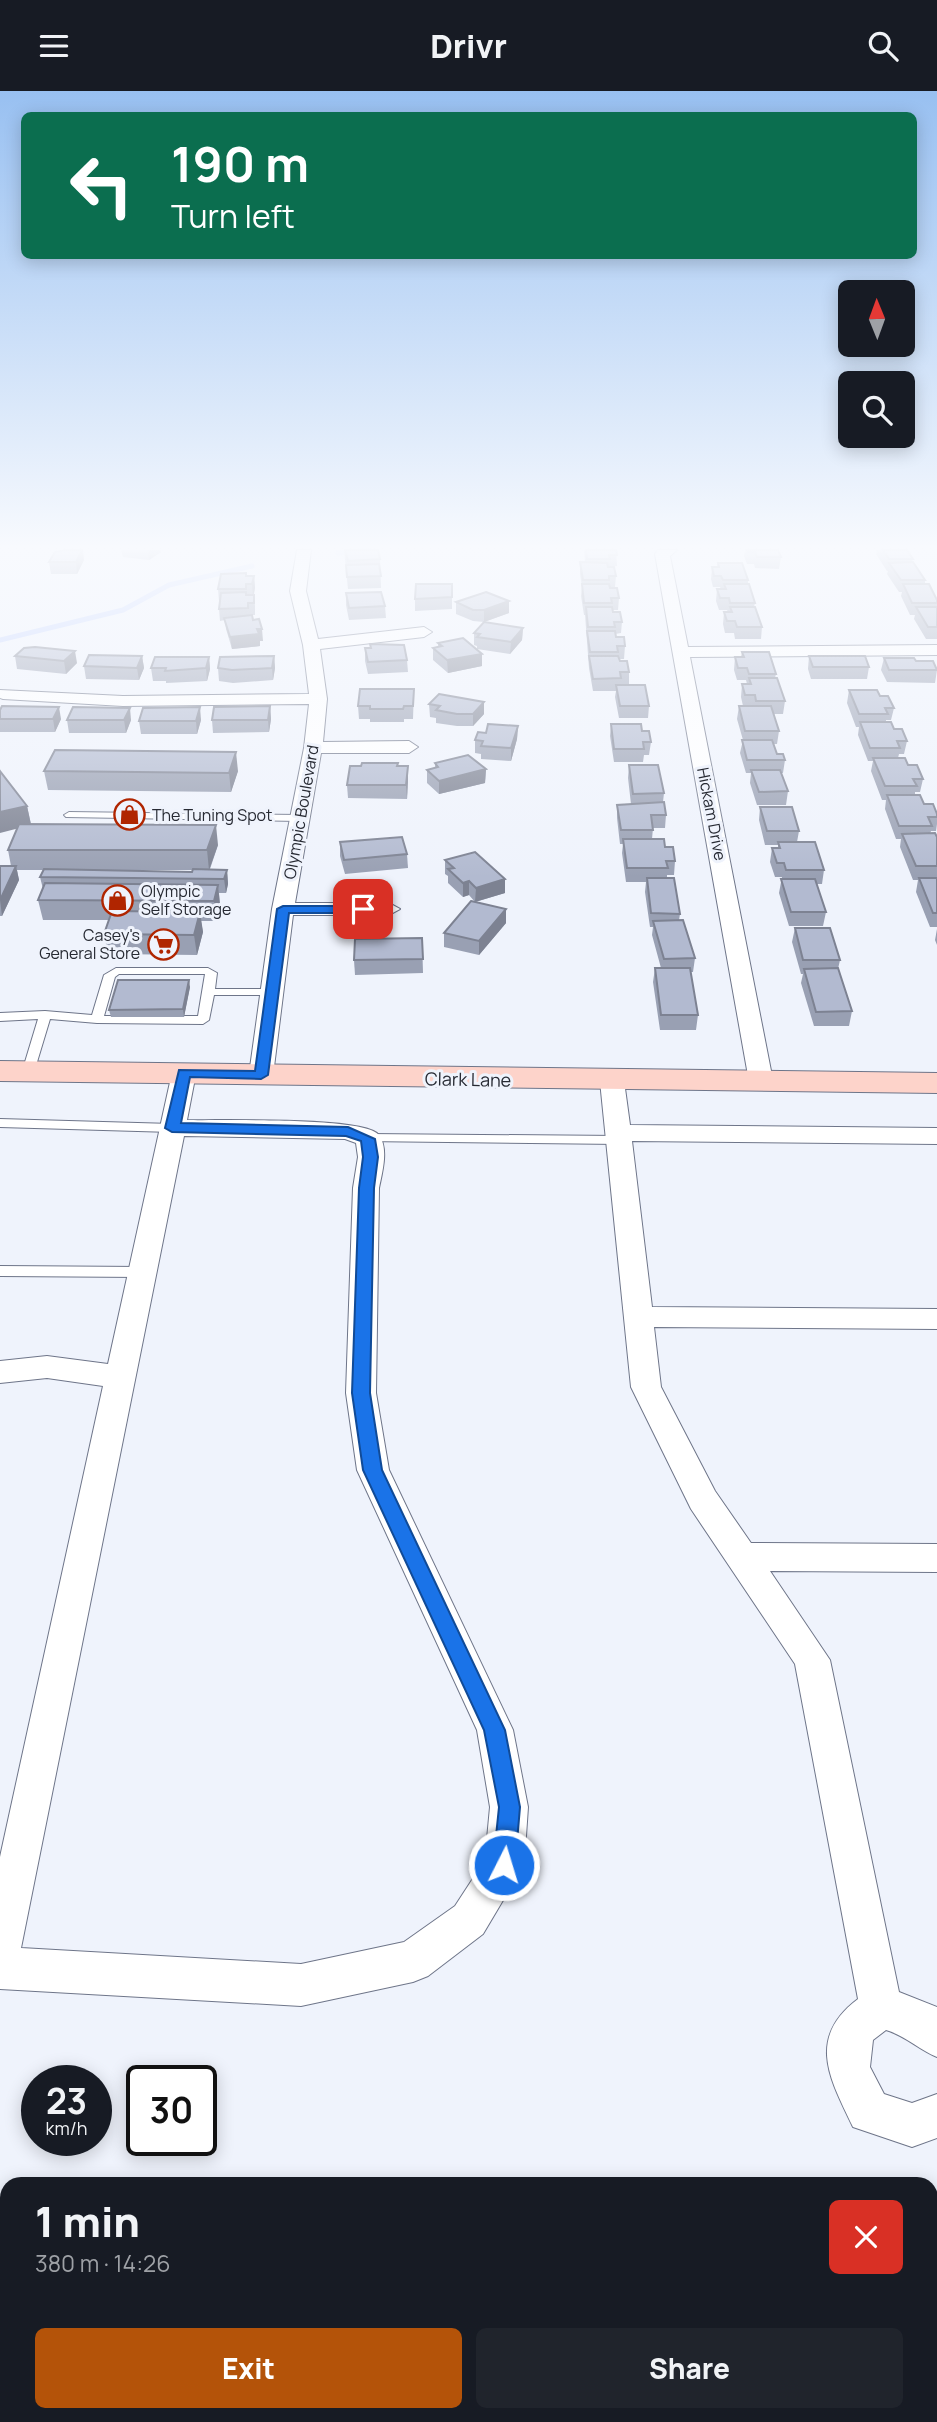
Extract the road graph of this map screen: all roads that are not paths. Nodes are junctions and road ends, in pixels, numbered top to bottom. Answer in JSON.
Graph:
{"nodes":[{"id":1,"x":313,"y":659,"type":"edge"},
{"id":2,"x":683,"y":659,"type":"edge"},
{"id":3,"x":3,"y":694,"type":"dead end"},
{"id":4,"x":318,"y":699,"type":"junction"},
{"id":5,"x":409,"y":747,"type":"dead end"},
{"id":6,"x":313,"y":748,"type":"junction"},
{"id":7,"x":69,"y":815,"type":"dead end"},
{"id":8,"x":300,"y":818,"type":"junction"},
{"id":9,"x":283,"y":909,"type":"junction"},
{"id":10,"x":390,"y":909,"type":"dead end"},
{"id":11,"x":209,"y":992,"type":"junction"},
{"id":12,"x":273,"y":992,"type":"junction"},
{"id":13,"x":45,"y":1015,"type":"junction"},
{"id":14,"x":0,"y":1017,"type":"edge"},
{"id":15,"x":97,"y":1019,"type":"junction"},
{"id":16,"x":14,"y":1072,"type":"edge"},
{"id":17,"x":184,"y":1073,"type":"junction"},
{"id":18,"x":261,"y":1075,"type":"junction"},
{"id":19,"x":612,"y":1081,"type":"junction"},
{"id":20,"x":761,"y":1081,"type":"junction"},
{"id":21,"x":937,"y":1083,"type":"edge"},
{"id":22,"x":0,"y":1123,"type":"edge"},
{"id":23,"x":172,"y":1128,"type":"junction"},
{"id":24,"x":937,"y":1136,"type":"edge"},
{"id":25,"x":619,"y":1137,"type":"junction"},
{"id":26,"x":368,"y":1139,"type":"junction"},
{"id":27,"x":0,"y":1271,"type":"edge"},
{"id":28,"x":142,"y":1272,"type":"junction"},
{"id":29,"x":636,"y":1317,"type":"junction"},
{"id":30,"x":937,"y":1319,"type":"edge"},
{"id":31,"x":0,"y":1372,"type":"edge"},
{"id":32,"x":120,"y":1377,"type":"junction"},
{"id":33,"x":743,"y":1557,"type":"junction"},
{"id":34,"x":937,"y":1558,"type":"edge"},
{"id":35,"x":0,"y":1951,"type":"edge"},
{"id":36,"x":0,"y":1968,"type":"edge"},
{"id":37,"x":881,"y":2008,"type":"junction"},
{"id":38,"x":937,"y":2036,"type":"edge"},
{"id":39,"x":937,"y":2116,"type":"edge"}],
"edges":[{"from":1,"to":4,"type":"street","name":"Olympic Boulevard"},
{"from":2,"to":20,"type":"street","name":"Hickam Drive"},
{"from":3,"to":4,"type":"street"},
{"from":4,"to":6,"type":"street","name":"Olympic Boulevard"},
{"from":5,"to":6,"type":"street"},
{"from":6,"to":8,"type":"street","name":"Olympic Boulevard"},
{"from":7,"to":8,"type":"lane"},
{"from":8,"to":9,"type":"street","name":"Olympic Boulevard"},
{"from":9,"to":10,"type":"street"},
{"from":9,"to":12,"type":"street","name":"Olympic Boulevard"},
{"from":11,"to":12,"type":"lane"},
{"from":11,"to":15,"type":"lane"},
{"from":11,"to":15,"type":"lane"},
{"from":12,"to":18,"type":"street","name":"Olympic Boulevard"},
{"from":13,"to":14,"type":"lane"},
{"from":13,"to":15,"type":"lane"},
{"from":13,"to":16,"type":"lane"},
{"from":16,"to":17,"type":"main road","name":"Clark Lane"},
{"from":17,"to":18,"type":"main road","name":"Clark Lane"},
{"from":17,"to":23,"type":"street"},
{"from":18,"to":19,"type":"main road","name":"Clark Lane"},
{"from":19,"to":20,"type":"main road","name":"Clark Lane"},
{"from":19,"to":25,"type":"street"},
{"from":20,"to":21,"type":"main road","name":"Clark Lane"},
{"from":22,"to":23,"type":"lane"},
{"from":23,"to":26,"type":"street"},
{"from":23,"to":28,"type":"street"},
{"from":24,"to":25,"type":"street"},
{"from":25,"to":26,"type":"lane"},
{"from":25,"to":29,"type":"street"},
{"from":26,"to":36,"type":"street"},
{"from":27,"to":28,"type":"lane"},
{"from":28,"to":32,"type":"street"},
{"from":29,"to":30,"type":"street"},
{"from":29,"to":33,"type":"street"},
{"from":31,"to":32,"type":"street"},
{"from":32,"to":35,"type":"street"},
{"from":33,"to":34,"type":"street"},
{"from":33,"to":37,"type":"street"},
{"from":37,"to":38,"type":"street"},
{"from":37,"to":39,"type":"street"}]}
